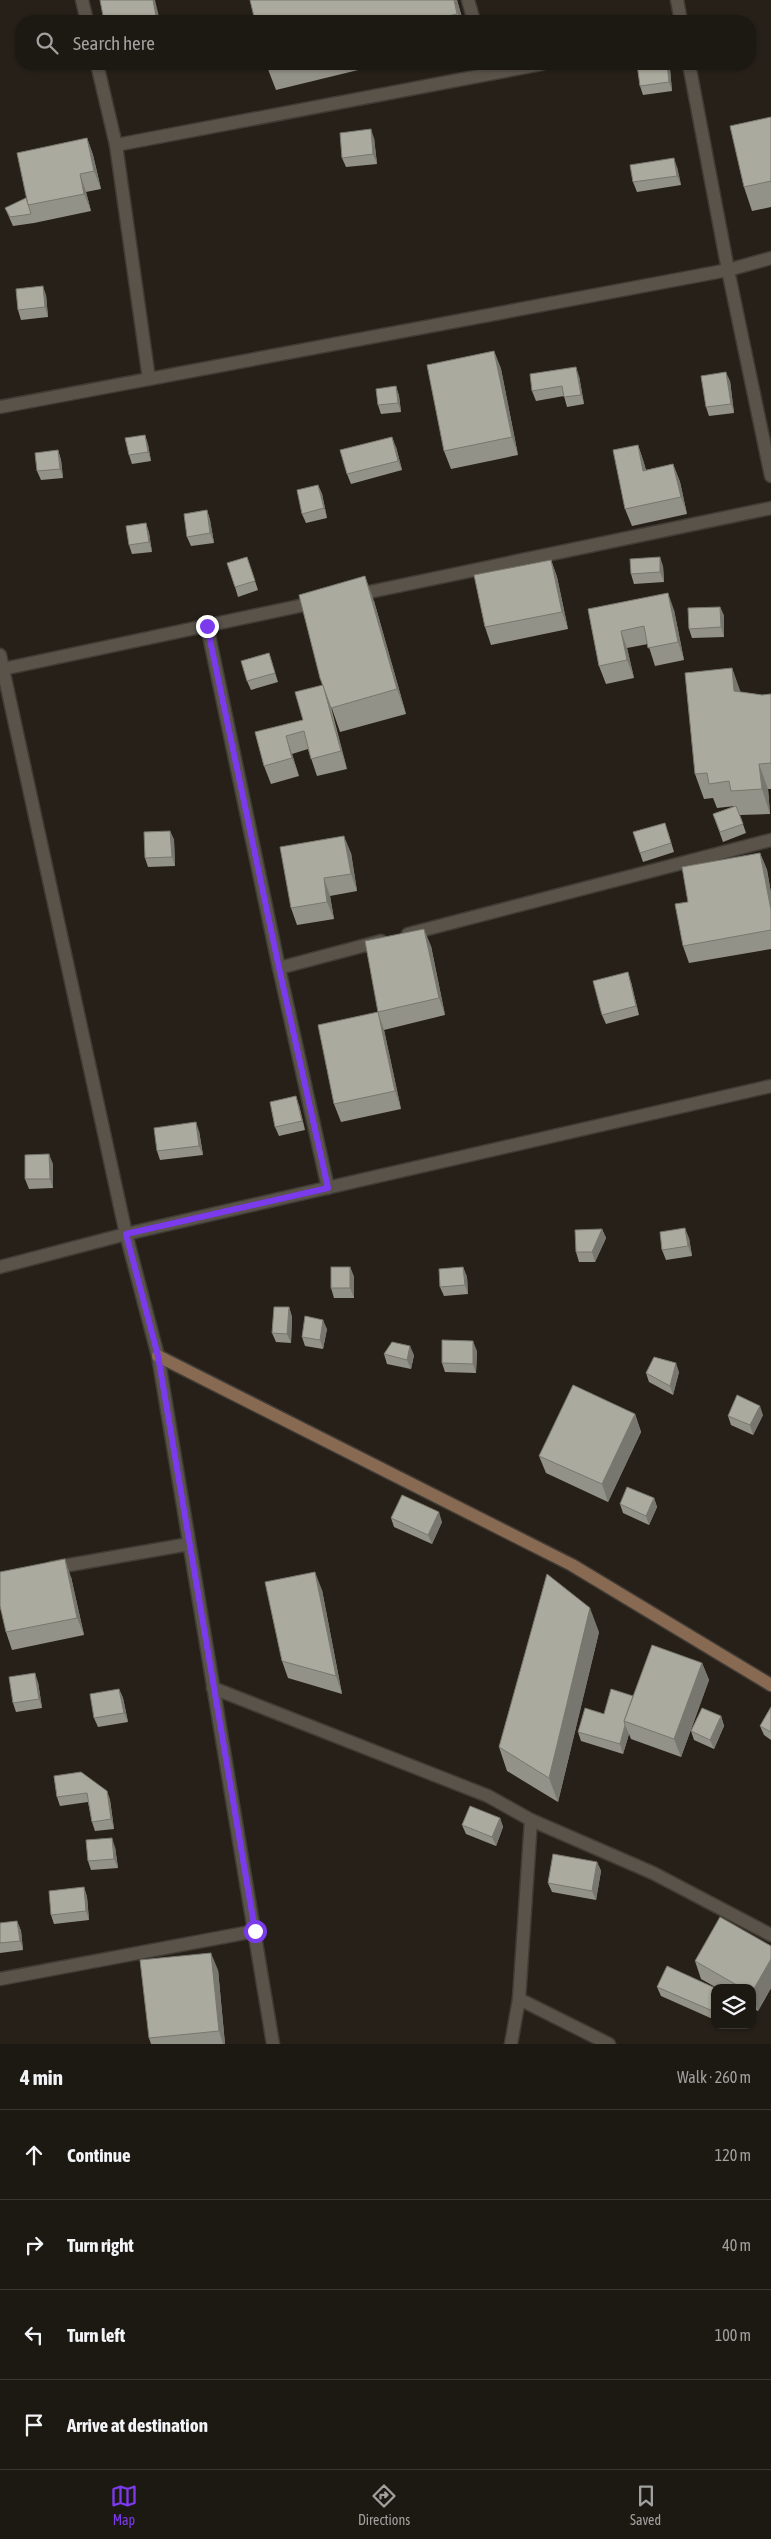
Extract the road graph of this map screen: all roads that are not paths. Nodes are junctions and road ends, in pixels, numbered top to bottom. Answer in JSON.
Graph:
{"nodes":[{"id":1,"x":82,"y":0,"type":"edge"},
{"id":2,"x":468,"y":0,"type":"edge"},
{"id":3,"x":677,"y":0,"type":"edge"},
{"id":4,"x":86,"y":15,"type":"edge"},
{"id":5,"x":472,"y":15,"type":"edge"},
{"id":6,"x":680,"y":15,"type":"edge"},
{"id":7,"x":98,"y":70,"type":"edge"},
{"id":8,"x":481,"y":70,"type":"edge"},
{"id":9,"x":690,"y":70,"type":"edge"},
{"id":10,"x":116,"y":145,"type":"junction"},
{"id":11,"x":771,"y":258,"type":"edge"},
{"id":12,"x":728,"y":270,"type":"junction"},
{"id":13,"x":149,"y":379,"type":"junction"},
{"id":14,"x":0,"y":407,"type":"edge"},
{"id":15,"x":771,"y":476,"type":"edge"},
{"id":16,"x":771,"y":508,"type":"edge"},
{"id":17,"x":207,"y":626,"type":"junction"},
{"id":18,"x":0,"y":655,"type":"edge"},
{"id":19,"x":3,"y":669,"type":"junction"},
{"id":20,"x":771,"y":840,"type":"edge"},
{"id":21,"x":279,"y":968,"type":"junction"},
{"id":22,"x":771,"y":1086,"type":"edge"},
{"id":23,"x":328,"y":1188,"type":"junction"},
{"id":24,"x":126,"y":1234,"type":"junction"},
{"id":25,"x":0,"y":1267,"type":"edge"},
{"id":26,"x":158,"y":1356,"type":"junction"},
{"id":27,"x":189,"y":1544,"type":"junction"},
{"id":28,"x":38,"y":1571,"type":"edge"},
{"id":29,"x":771,"y":1685,"type":"edge"},
{"id":30,"x":213,"y":1688,"type":"junction"},
{"id":31,"x":531,"y":1820,"type":"junction"},
{"id":32,"x":255,"y":1931,"type":"junction"},
{"id":33,"x":771,"y":1935,"type":"edge"},
{"id":34,"x":0,"y":1979,"type":"edge"},
{"id":35,"x":519,"y":1999,"type":"junction"},
{"id":36,"x":273,"y":2044,"type":"edge"},
{"id":37,"x":511,"y":2044,"type":"edge"},
{"id":38,"x":609,"y":2044,"type":"edge"}],
"edges":[{"from":1,"to":4,"type":"street"},
{"from":2,"to":5,"type":"street"},
{"from":3,"to":6,"type":"street"},
{"from":7,"to":10,"type":"street"},
{"from":8,"to":10,"type":"street"},
{"from":9,"to":12,"type":"street"},
{"from":10,"to":13,"type":"street"},
{"from":11,"to":12,"type":"street"},
{"from":12,"to":13,"type":"street"},
{"from":12,"to":15,"type":"street"},
{"from":13,"to":14,"type":"street"},
{"from":16,"to":17,"type":"street"},
{"from":17,"to":19,"type":"street"},
{"from":17,"to":21,"type":"street"},
{"from":18,"to":19,"type":"street"},
{"from":19,"to":24,"type":"street"},
{"from":20,"to":21,"type":"street"},
{"from":21,"to":23,"type":"street"},
{"from":22,"to":23,"type":"street"},
{"from":23,"to":24,"type":"street"},
{"from":24,"to":25,"type":"street"},
{"from":24,"to":26,"type":"street"},
{"from":26,"to":27,"type":"street"},
{"from":26,"to":29,"type":"street"},
{"from":27,"to":28,"type":"street"},
{"from":27,"to":30,"type":"street"},
{"from":30,"to":31,"type":"street"},
{"from":30,"to":32,"type":"street"},
{"from":31,"to":33,"type":"street"},
{"from":31,"to":35,"type":"street"},
{"from":32,"to":34,"type":"street"},
{"from":32,"to":36,"type":"street"},
{"from":35,"to":37,"type":"street"},
{"from":35,"to":38,"type":"street"}]}
